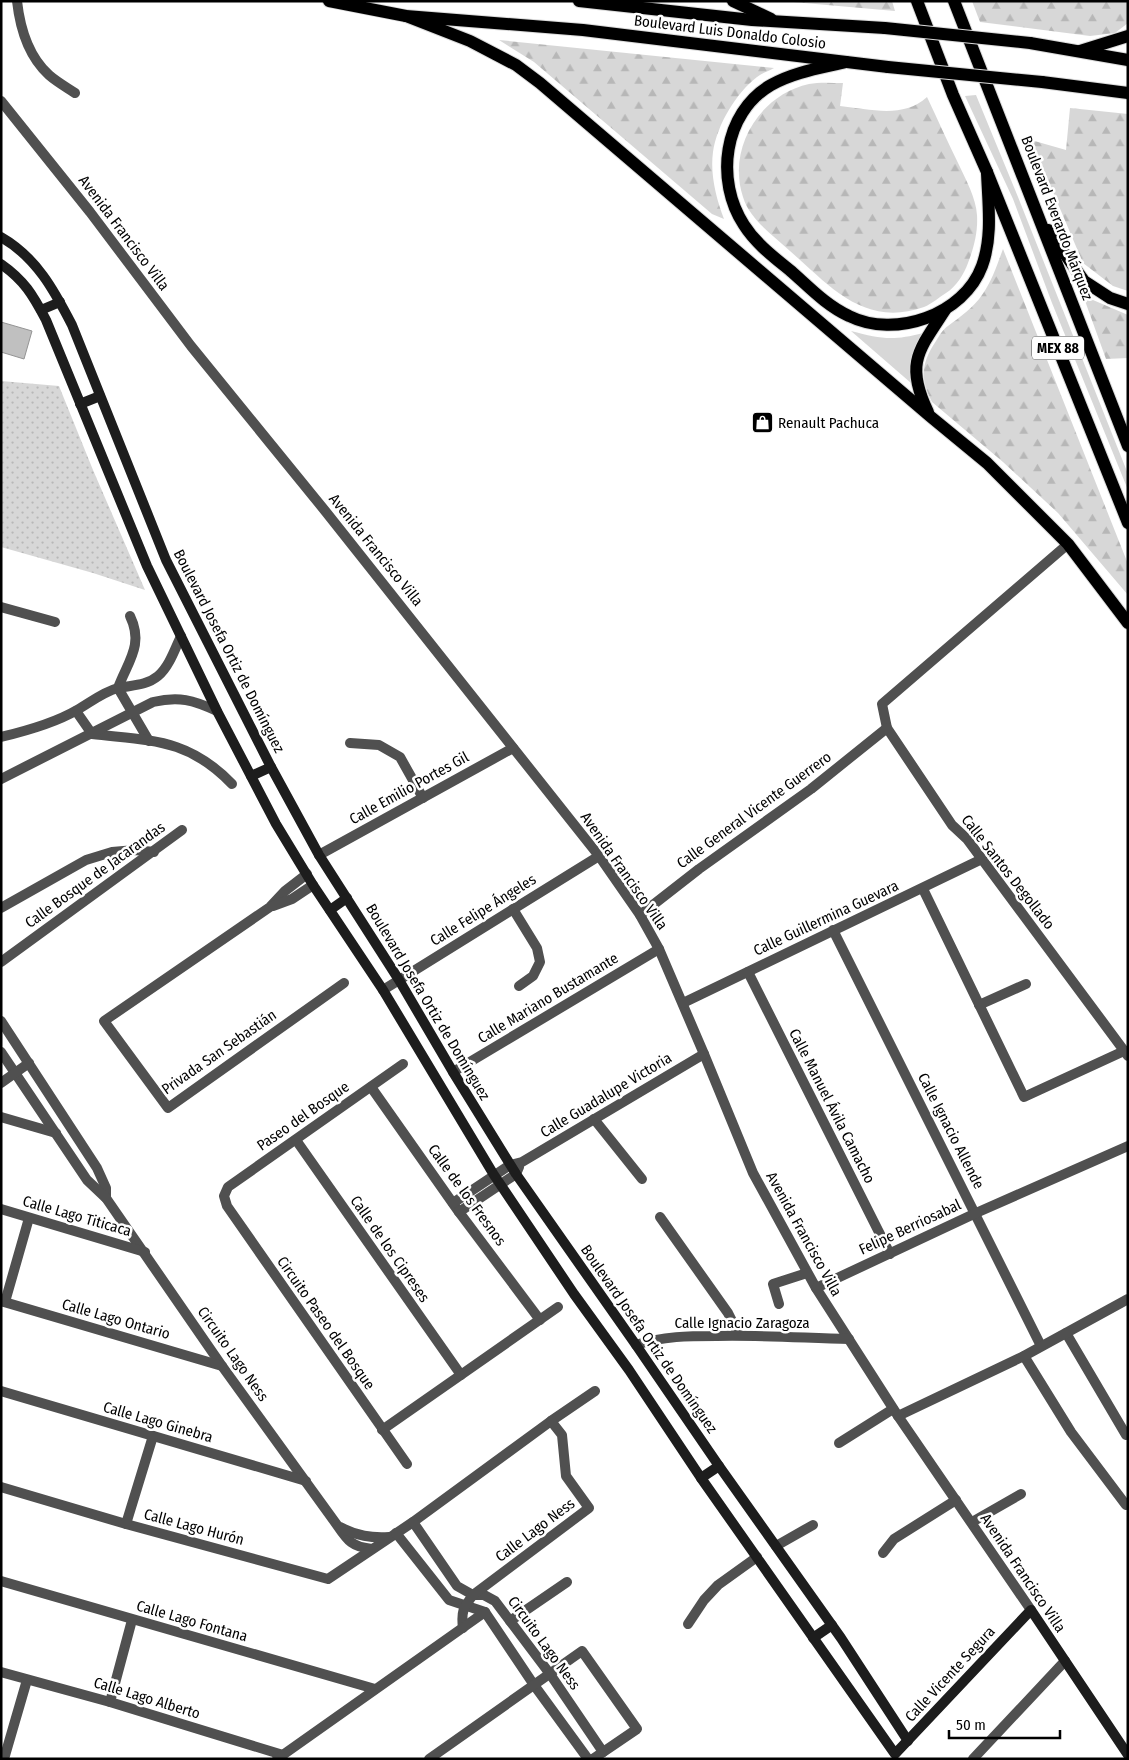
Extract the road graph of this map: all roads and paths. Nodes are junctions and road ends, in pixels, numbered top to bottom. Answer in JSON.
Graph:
{"nodes":[{"id":1,"x":17,"y":1,"type":"edge"},
{"id":2,"x":329,"y":1,"type":"edge"},
{"id":3,"x":579,"y":1,"type":"edge"},
{"id":4,"x":733,"y":1,"type":"edge"},
{"id":5,"x":917,"y":1,"type":"edge"},
{"id":6,"x":954,"y":1,"type":"edge"},
{"id":7,"x":406,"y":16,"type":"junction"},
{"id":8,"x":778,"y":22,"type":"junction"},
{"id":9,"x":1128,"y":36,"type":"edge"},
{"id":10,"x":1076,"y":52,"type":"junction"},
{"id":11,"x":1128,"y":60,"type":"edge"},
{"id":12,"x":846,"y":62,"type":"junction"},
{"id":13,"x":74,"y":93,"type":"dead end"},
{"id":14,"x":1128,"y":93,"type":"edge"},
{"id":15,"x":1,"y":101,"type":"edge"},
{"id":16,"x":987,"y":172,"type":"junction"},
{"id":17,"x":1038,"y":217,"type":"junction"},
{"id":18,"x":1,"y":237,"type":"edge"},
{"id":19,"x":1,"y":264,"type":"edge"},
{"id":20,"x":60,"y":302,"type":"junction"},
{"id":21,"x":1128,"y":304,"type":"edge"},
{"id":22,"x":41,"y":310,"type":"junction"},
{"id":23,"x":945,"y":310,"type":"junction"},
{"id":24,"x":100,"y":396,"type":"junction"},
{"id":25,"x":80,"y":404,"type":"junction"},
{"id":26,"x":931,"y":417,"type":"junction"},
{"id":27,"x":1128,"y":446,"type":"edge"},
{"id":28,"x":1128,"y":523,"type":"edge"},
{"id":29,"x":1068,"y":544,"type":"junction"},
{"id":30,"x":1,"y":606,"type":"edge"},
{"id":31,"x":130,"y":616,"type":"dead end"},
{"id":32,"x":55,"y":622,"type":"dead end"},
{"id":33,"x":1128,"y":623,"type":"edge"},
{"id":34,"x":181,"y":636,"type":"junction"},
{"id":35,"x":118,"y":688,"type":"junction"},
{"id":36,"x":76,"y":711,"type":"junction"},
{"id":37,"x":217,"y":711,"type":"junction"},
{"id":38,"x":133,"y":713,"type":"junction"},
{"id":39,"x":887,"y":728,"type":"junction"},
{"id":40,"x":92,"y":734,"type":"junction"},
{"id":41,"x":1,"y":737,"type":"edge"},
{"id":42,"x":149,"y":740,"type":"junction"},
{"id":43,"x":350,"y":743,"type":"dead end"},
{"id":44,"x":513,"y":748,"type":"junction"},
{"id":45,"x":271,"y":767,"type":"junction"},
{"id":46,"x":251,"y":776,"type":"junction"},
{"id":47,"x":1,"y":779,"type":"edge"},
{"id":48,"x":232,"y":784,"type":"dead end"},
{"id":49,"x":423,"y":798,"type":"junction"},
{"id":50,"x":182,"y":830,"type":"dead end"},
{"id":51,"x":154,"y":852,"type":"junction"},
{"id":52,"x":320,"y":855,"type":"junction"},
{"id":53,"x":599,"y":856,"type":"junction"},
{"id":54,"x":982,"y":859,"type":"junction"},
{"id":55,"x":307,"y":874,"type":"junction"},
{"id":56,"x":313,"y":885,"type":"junction"},
{"id":57,"x":922,"y":889,"type":"junction"},
{"id":58,"x":347,"y":898,"type":"junction"},
{"id":59,"x":270,"y":907,"type":"junction"},
{"id":60,"x":1,"y":908,"type":"edge"},
{"id":61,"x":513,"y":909,"type":"junction"},
{"id":62,"x":330,"y":910,"type":"junction"},
{"id":63,"x":640,"y":915,"type":"junction"},
{"id":64,"x":833,"y":930,"type":"junction"},
{"id":65,"x":659,"y":949,"type":"junction"},
{"id":66,"x":1,"y":962,"type":"edge"},
{"id":67,"x":748,"y":972,"type":"junction"},
{"id":68,"x":399,"y":980,"type":"junction"},
{"id":69,"x":344,"y":983,"type":"dead end"},
{"id":70,"x":1026,"y":984,"type":"dead end"},
{"id":71,"x":519,"y":986,"type":"dead end"},
{"id":72,"x":383,"y":990,"type":"junction"},
{"id":73,"x":683,"y":1003,"type":"junction"},
{"id":74,"x":979,"y":1005,"type":"junction"},
{"id":75,"x":1,"y":1022,"type":"edge"},
{"id":76,"x":1,"y":1052,"type":"edge"},
{"id":77,"x":704,"y":1054,"type":"junction"},
{"id":78,"x":1126,"y":1054,"type":"edge"},
{"id":79,"x":29,"y":1063,"type":"junction"},
{"id":80,"x":404,"y":1064,"type":"dead end"},
{"id":81,"x":453,"y":1072,"type":"junction"},
{"id":82,"x":15,"y":1073,"type":"junction"},
{"id":83,"x":1,"y":1082,"type":"edge"},
{"id":84,"x":371,"y":1087,"type":"junction"},
{"id":85,"x":1,"y":1117,"type":"edge"},
{"id":86,"x":594,"y":1118,"type":"junction"},
{"id":87,"x":56,"y":1133,"type":"junction"},
{"id":88,"x":296,"y":1140,"type":"junction"},
{"id":89,"x":1128,"y":1146,"type":"edge"},
{"id":90,"x":513,"y":1170,"type":"junction"},
{"id":91,"x":494,"y":1175,"type":"junction"},
{"id":92,"x":642,"y":1179,"type":"dead end"},
{"id":93,"x":501,"y":1184,"type":"junction"},
{"id":94,"x":224,"y":1196,"type":"joint"},
{"id":95,"x":106,"y":1198,"type":"junction"},
{"id":96,"x":453,"y":1203,"type":"junction"},
{"id":97,"x":1,"y":1209,"type":"edge"},
{"id":98,"x":459,"y":1212,"type":"junction"},
{"id":99,"x":976,"y":1213,"type":"junction"},
{"id":100,"x":660,"y":1217,"type":"dead end"},
{"id":101,"x":29,"y":1218,"type":"junction"},
{"id":102,"x":145,"y":1252,"type":"junction"},
{"id":103,"x":890,"y":1254,"type":"junction"},
{"id":104,"x":807,"y":1273,"type":"junction"},
{"id":105,"x":816,"y":1288,"type":"junction"},
{"id":106,"x":1128,"y":1299,"type":"edge"},
{"id":107,"x":3,"y":1301,"type":"edge"},
{"id":108,"x":779,"y":1304,"type":"dead end"},
{"id":109,"x":558,"y":1308,"type":"dead end"},
{"id":110,"x":540,"y":1320,"type":"junction"},
{"id":111,"x":1066,"y":1333,"type":"junction"},
{"id":112,"x":740,"y":1336,"type":"junction"},
{"id":113,"x":848,"y":1339,"type":"junction"},
{"id":114,"x":636,"y":1345,"type":"junction"},
{"id":115,"x":1041,"y":1346,"type":"junction"},
{"id":116,"x":1024,"y":1356,"type":"junction"},
{"id":117,"x":222,"y":1366,"type":"junction"},
{"id":118,"x":461,"y":1375,"type":"junction"},
{"id":119,"x":1,"y":1391,"type":"edge"},
{"id":120,"x":595,"y":1391,"type":"dead end"},
{"id":121,"x":895,"y":1412,"type":"junction"},
{"id":122,"x":551,"y":1421,"type":"junction"},
{"id":123,"x":382,"y":1430,"type":"junction"},
{"id":124,"x":1126,"y":1435,"type":"dead end"},
{"id":125,"x":153,"y":1436,"type":"junction"},
{"id":126,"x":839,"y":1443,"type":"dead end"},
{"id":127,"x":407,"y":1464,"type":"dead end"},
{"id":128,"x":719,"y":1466,"type":"junction"},
{"id":129,"x":701,"y":1478,"type":"junction"},
{"id":130,"x":306,"y":1481,"type":"junction"},
{"id":131,"x":1,"y":1487,"type":"edge"},
{"id":132,"x":1021,"y":1494,"type":"dead end"},
{"id":133,"x":956,"y":1500,"type":"junction"},
{"id":134,"x":1126,"y":1505,"type":"dead end"},
{"id":135,"x":413,"y":1522,"type":"junction"},
{"id":136,"x":972,"y":1522,"type":"junction"},
{"id":137,"x":126,"y":1524,"type":"junction"},
{"id":138,"x":337,"y":1525,"type":"junction"},
{"id":139,"x":813,"y":1525,"type":"dead end"},
{"id":140,"x":393,"y":1535,"type":"junction"},
{"id":141,"x":776,"y":1546,"type":"junction"},
{"id":142,"x":372,"y":1549,"type":"junction"},
{"id":143,"x":883,"y":1553,"type":"dead end"},
{"id":144,"x":757,"y":1557,"type":"junction"},
{"id":145,"x":1,"y":1581,"type":"edge"},
{"id":146,"x":567,"y":1582,"type":"dead end"},
{"id":147,"x":473,"y":1595,"type":"junction"},
{"id":148,"x":466,"y":1604,"type":"junction"},
{"id":149,"x":1031,"y":1610,"type":"junction"},
{"id":150,"x":485,"y":1612,"type":"junction"},
{"id":151,"x":132,"y":1620,"type":"junction"},
{"id":152,"x":510,"y":1621,"type":"junction"},
{"id":153,"x":688,"y":1624,"type":"dead end"},
{"id":154,"x":832,"y":1625,"type":"junction"},
{"id":155,"x":463,"y":1628,"type":"junction"},
{"id":156,"x":813,"y":1638,"type":"junction"},
{"id":157,"x":1065,"y":1661,"type":"junction"},
{"id":158,"x":1,"y":1672,"type":"edge"},
{"id":159,"x":550,"y":1674,"type":"junction"},
{"id":160,"x":28,"y":1680,"type":"junction"},
{"id":161,"x":534,"y":1685,"type":"junction"},
{"id":162,"x":375,"y":1689,"type":"junction"},
{"id":163,"x":110,"y":1702,"type":"junction"},
{"id":164,"x":908,"y":1741,"type":"junction"},
{"id":165,"x":603,"y":1752,"type":"junction"},
{"id":166,"x":1128,"y":1755,"type":"edge"},
{"id":167,"x":892,"y":1756,"type":"edge"},
{"id":168,"x":280,"y":1757,"type":"edge"},
{"id":169,"x":4,"y":1759,"type":"edge"},
{"id":170,"x":429,"y":1759,"type":"edge"},
{"id":171,"x":588,"y":1759,"type":"edge"},
{"id":172,"x":593,"y":1759,"type":"edge"},
{"id":173,"x":973,"y":1759,"type":"edge"}],
"edges":[{"from":1,"to":13,"type":"street"},
{"from":2,"to":7,"type":"main road","name":"Boulevard Luis Donaldo Colosio"},
{"from":3,"to":8,"type":"main road","name":"Boulevard Luis Donaldo Colosio"},
{"from":4,"to":8,"type":"main road"},
{"from":5,"to":16,"type":"main road","number":"MEX 88"},
{"from":6,"to":17,"type":"main road","name":"Boulevard Everardo Márquez","number":"MEX 88"},
{"from":7,"to":12,"type":"main road","name":"Boulevard Luis Donaldo Colosio"},
{"from":7,"to":26,"type":"main road"},
{"from":8,"to":10,"type":"main road","name":"Boulevard Luis Donaldo Colosio","bridge":true},
{"from":9,"to":10,"type":"main road"},
{"from":10,"to":11,"type":"main road","name":"Boulevard Luis Donaldo Colosio"},
{"from":12,"to":14,"type":"main road","name":"Boulevard Luis Donaldo Colosio","bridge":true},
{"from":12,"to":23,"type":"main road"},
{"from":15,"to":44,"type":"street","name":"Avenida Francisco Villa"},
{"from":16,"to":23,"type":"main road"},
{"from":16,"to":28,"type":"main road","number":"MEX 88"},
{"from":17,"to":21,"type":"main road"},
{"from":17,"to":27,"type":"main road","name":"Boulevard Everardo Márquez","number":"MEX 88"},
{"from":18,"to":20,"type":"street","name":"Boulevard Josefa Ortiz de Domínguez"},
{"from":19,"to":22,"type":"street"},
{"from":20,"to":22,"type":"street"},
{"from":20,"to":24,"type":"street","name":"Boulevard Josefa Ortiz de Domínguez"},
{"from":22,"to":25,"type":"street"},
{"from":23,"to":26,"type":"main road"},
{"from":24,"to":25,"type":"street"},
{"from":24,"to":45,"type":"street","name":"Boulevard Josefa Ortiz de Domínguez"},
{"from":25,"to":34,"type":"street"},
{"from":26,"to":29,"type":"main road"},
{"from":29,"to":33,"type":"main road"},
{"from":29,"to":39,"type":"street","name":"Calle Santos Degollado"},
{"from":30,"to":32,"type":"street"},
{"from":31,"to":35,"type":"street"},
{"from":34,"to":35,"type":"street"},
{"from":34,"to":37,"type":"street"},
{"from":35,"to":36,"type":"street"},
{"from":35,"to":38,"type":"street"},
{"from":36,"to":40,"type":"street"},
{"from":36,"to":41,"type":"street"},
{"from":37,"to":38,"type":"street"},
{"from":37,"to":46,"type":"street"},
{"from":38,"to":40,"type":"street"},
{"from":38,"to":42,"type":"street"},
{"from":39,"to":54,"type":"street","name":"Calle Santos Degollado"},
{"from":39,"to":63,"type":"street","name":"Calle General Vicente Guerrero"},
{"from":40,"to":42,"type":"street"},
{"from":40,"to":47,"type":"street"},
{"from":42,"to":48,"type":"street"},
{"from":43,"to":49,"type":"street"},
{"from":44,"to":49,"type":"street","name":"Calle Emilio Portes Gil"},
{"from":44,"to":53,"type":"street","name":"Avenida Francisco Villa"},
{"from":45,"to":46,"type":"street"},
{"from":45,"to":52,"type":"street","name":"Boulevard Josefa Ortiz de Domínguez"},
{"from":46,"to":55,"type":"street"},
{"from":49,"to":52,"type":"street","name":"Calle Emilio Portes Gil"},
{"from":50,"to":51,"type":"street","name":"Calle Bosque de Jacarandas"},
{"from":51,"to":60,"type":"street"},
{"from":51,"to":66,"type":"street","name":"Calle Bosque de Jacarandas"},
{"from":52,"to":58,"type":"street","name":"Boulevard Josefa Ortiz de Domínguez"},
{"from":53,"to":61,"type":"street","name":"Calle Felipe Ángeles"},
{"from":53,"to":63,"type":"street","name":"Avenida Francisco Villa"},
{"from":54,"to":57,"type":"street","name":"Calle Guillermina Guevara"},
{"from":54,"to":78,"type":"street","name":"Calle Santos Degollado"},
{"from":55,"to":56,"type":"street"},
{"from":55,"to":59,"type":"street","name":"Privada San Sebastián"},
{"from":56,"to":59,"type":"street","name":"Privada San Sebastián"},
{"from":56,"to":62,"type":"street"},
{"from":57,"to":64,"type":"street","name":"Calle Guillermina Guevara"},
{"from":57,"to":74,"type":"street","name":"Calle Santos Degollado"},
{"from":58,"to":62,"type":"street"},
{"from":58,"to":68,"type":"street","name":"Boulevard Josefa Ortiz de Domínguez"},
{"from":59,"to":69,"type":"street","name":"Privada San Sebastián"},
{"from":61,"to":68,"type":"street","name":"Calle Felipe Ángeles"},
{"from":61,"to":71,"type":"street"},
{"from":62,"to":72,"type":"street"},
{"from":63,"to":65,"type":"street","name":"Avenida Francisco Villa"},
{"from":64,"to":67,"type":"street","name":"Calle Guillermina Guevara"},
{"from":64,"to":99,"type":"street","name":"Calle Ignacio Allende"},
{"from":65,"to":73,"type":"street","name":"Avenida Francisco Villa"},
{"from":65,"to":81,"type":"street","name":"Calle Mariano Bustamante"},
{"from":67,"to":73,"type":"street","name":"Calle Guillermina Guevara"},
{"from":67,"to":103,"type":"street","name":"Calle Manuel Ávila Camacho"},
{"from":68,"to":72,"type":"street","name":"Calle Felipe Ángeles"},
{"from":68,"to":81,"type":"street","name":"Boulevard Josefa Ortiz de Domínguez"},
{"from":70,"to":74,"type":"street"},
{"from":72,"to":91,"type":"street"},
{"from":73,"to":77,"type":"street","name":"Avenida Francisco Villa"},
{"from":74,"to":78,"type":"street","name":"Calle Santos Degollado"},
{"from":75,"to":79,"type":"street","name":"Circuito Lago Ness"},
{"from":76,"to":82,"type":"street","name":"Circuito Lago Ness"},
{"from":77,"to":86,"type":"street","name":"Calle Guadalupe Victoria"},
{"from":77,"to":104,"type":"street","name":"Avenida Francisco Villa"},
{"from":79,"to":82,"type":"street"},
{"from":79,"to":95,"type":"street","name":"Circuito Lago Ness"},
{"from":80,"to":84,"type":"street","name":"Paseo del Bosque"},
{"from":81,"to":90,"type":"street","name":"Boulevard Josefa Ortiz de Domínguez"},
{"from":82,"to":83,"type":"street"},
{"from":82,"to":87,"type":"street","name":"Circuito Lago Ness"},
{"from":84,"to":88,"type":"street","name":"Paseo del Bosque"},
{"from":84,"to":96,"type":"street","name":"Calle de los Fresnos"},
{"from":85,"to":87,"type":"street"},
{"from":86,"to":90,"type":"street","name":"Calle Guadalupe Victoria"},
{"from":86,"to":92,"type":"street"},
{"from":87,"to":95,"type":"street","name":"Circuito Lago Ness"},
{"from":88,"to":94,"type":"street","name":"Paseo del Bosque"},
{"from":88,"to":118,"type":"street","name":"Calle de los Cipreses"},
{"from":89,"to":99,"type":"street","name":"Felipe Berriosabal"},
{"from":90,"to":91,"type":"street"},
{"from":90,"to":93,"type":"street","name":"Calle Guadalupe Victoria"},
{"from":90,"to":114,"type":"street","name":"Boulevard Josefa Ortiz de Domínguez"},
{"from":91,"to":93,"type":"street"},
{"from":91,"to":96,"type":"street"},
{"from":93,"to":98,"type":"street","name":"Calle Guadalupe Victoria"},
{"from":93,"to":129,"type":"street"},
{"from":94,"to":123,"type":"street","name":"Circuito Paseo del Bosque"},
{"from":95,"to":102,"type":"street","name":"Circuito Lago Ness"},
{"from":96,"to":98,"type":"street","name":"Calle de los Fresnos"},
{"from":97,"to":101,"type":"street","name":"Calle Lago Titicaca"},
{"from":98,"to":110,"type":"street","name":"Calle de los Fresnos"},
{"from":99,"to":103,"type":"street","name":"Felipe Berriosabal"},
{"from":99,"to":115,"type":"street","name":"Calle Ignacio Allende"},
{"from":100,"to":112,"type":"street"},
{"from":101,"to":102,"type":"street","name":"Calle Lago Titicaca"},
{"from":101,"to":107,"type":"street"},
{"from":102,"to":117,"type":"street","name":"Circuito Lago Ness"},
{"from":103,"to":105,"type":"street","name":"Felipe Berriosabal"},
{"from":104,"to":105,"type":"street","name":"Avenida Francisco Villa"},
{"from":104,"to":108,"type":"street"},
{"from":105,"to":113,"type":"street","name":"Avenida Francisco Villa"},
{"from":106,"to":111,"type":"street"},
{"from":107,"to":117,"type":"street","name":"Calle Lago Ontario"},
{"from":109,"to":110,"type":"street"},
{"from":110,"to":118,"type":"street"},
{"from":111,"to":115,"type":"street"},
{"from":111,"to":124,"type":"street"},
{"from":112,"to":113,"type":"street","name":"Calle Ignacio Zaragoza"},
{"from":112,"to":114,"type":"street","name":"Calle Ignacio Zaragoza"},
{"from":113,"to":121,"type":"street","name":"Avenida Francisco Villa"},
{"from":114,"to":128,"type":"street","name":"Boulevard Josefa Ortiz de Domínguez"},
{"from":115,"to":116,"type":"street"},
{"from":116,"to":121,"type":"street"},
{"from":116,"to":134,"type":"street"},
{"from":117,"to":130,"type":"street","name":"Circuito Lago Ness"},
{"from":118,"to":123,"type":"street"},
{"from":119,"to":125,"type":"street","name":"Calle Lago Ginebra"},
{"from":120,"to":122,"type":"street"},
{"from":121,"to":126,"type":"street"},
{"from":121,"to":133,"type":"street","name":"Avenida Francisco Villa"},
{"from":122,"to":135,"type":"street"},
{"from":122,"to":147,"type":"street","name":"Calle Lago Ness"},
{"from":123,"to":127,"type":"street","name":"Circuito Paseo del Bosque"},
{"from":125,"to":130,"type":"street","name":"Calle Lago Ginebra"},
{"from":125,"to":137,"type":"street"},
{"from":128,"to":129,"type":"street"},
{"from":128,"to":141,"type":"street","name":"Boulevard Josefa Ortiz de Domínguez"},
{"from":129,"to":144,"type":"street"},
{"from":130,"to":138,"type":"street","name":"Circuito Lago Ness"},
{"from":131,"to":137,"type":"street","name":"Calle Lago Hurón"},
{"from":132,"to":136,"type":"street"},
{"from":133,"to":136,"type":"street","name":"Avenida Francisco Villa"},
{"from":133,"to":143,"type":"street"},
{"from":135,"to":140,"type":"street"},
{"from":135,"to":147,"type":"street","name":"Circuito Lago Ness"},
{"from":136,"to":149,"type":"street","name":"Avenida Francisco Villa"},
{"from":137,"to":142,"type":"street","name":"Calle Lago Hurón"},
{"from":138,"to":140,"type":"street","name":"Circuito Lago Ness"},
{"from":138,"to":142,"type":"street","name":"Circuito Lago Ness"},
{"from":139,"to":141,"type":"street"},
{"from":140,"to":142,"type":"street","name":"Calle Lago Hurón"},
{"from":140,"to":148,"type":"street","name":"Circuito Lago Ness"},
{"from":141,"to":154,"type":"street","name":"Boulevard Josefa Ortiz de Domínguez"},
{"from":144,"to":153,"type":"street"},
{"from":144,"to":156,"type":"street"},
{"from":145,"to":151,"type":"street","name":"Calle Lago Fontana"},
{"from":146,"to":152,"type":"street"},
{"from":147,"to":148,"type":"street","name":"Calle Lago Ness"},
{"from":147,"to":152,"type":"street","name":"Circuito Lago Ness"},
{"from":148,"to":150,"type":"street","name":"Circuito Lago Ness"},
{"from":148,"to":155,"type":"street"},
{"from":149,"to":157,"type":"street","name":"Avenida Francisco Villa"},
{"from":149,"to":164,"type":"street","name":"Calle Vicente Segura"},
{"from":150,"to":155,"type":"street","name":"Circuito Lago Ness"},
{"from":150,"to":161,"type":"street","name":"Circuito Lago Ness"},
{"from":151,"to":162,"type":"street","name":"Calle Lago Fontana"},
{"from":151,"to":163,"type":"street"},
{"from":152,"to":159,"type":"street","name":"Circuito Lago Ness"},
{"from":154,"to":156,"type":"street"},
{"from":154,"to":164,"type":"street","name":"Boulevard Josefa Ortiz de Domínguez"},
{"from":155,"to":162,"type":"street","name":"Circuito Lago Ness"},
{"from":156,"to":167,"type":"street"},
{"from":157,"to":166,"type":"street","name":"Avenida Francisco Villa"},
{"from":157,"to":173,"type":"street"},
{"from":158,"to":160,"type":"street","name":"Calle Lago Alberto"},
{"from":159,"to":161,"type":"street"},
{"from":159,"to":165,"type":"street","name":"Circuito Lago Ness"},
{"from":159,"to":165,"type":"street"},
{"from":160,"to":163,"type":"street","name":"Calle Lago Alberto"},
{"from":160,"to":169,"type":"street"},
{"from":161,"to":170,"type":"street"},
{"from":161,"to":171,"type":"street","name":"Circuito Lago Ness"},
{"from":162,"to":168,"type":"street","name":"Circuito Lago Ness"},
{"from":163,"to":168,"type":"street","name":"Calle Lago Alberto"},
{"from":164,"to":167,"type":"street","name":"Calle Vicente Segura"},
{"from":165,"to":172,"type":"street"}]}
